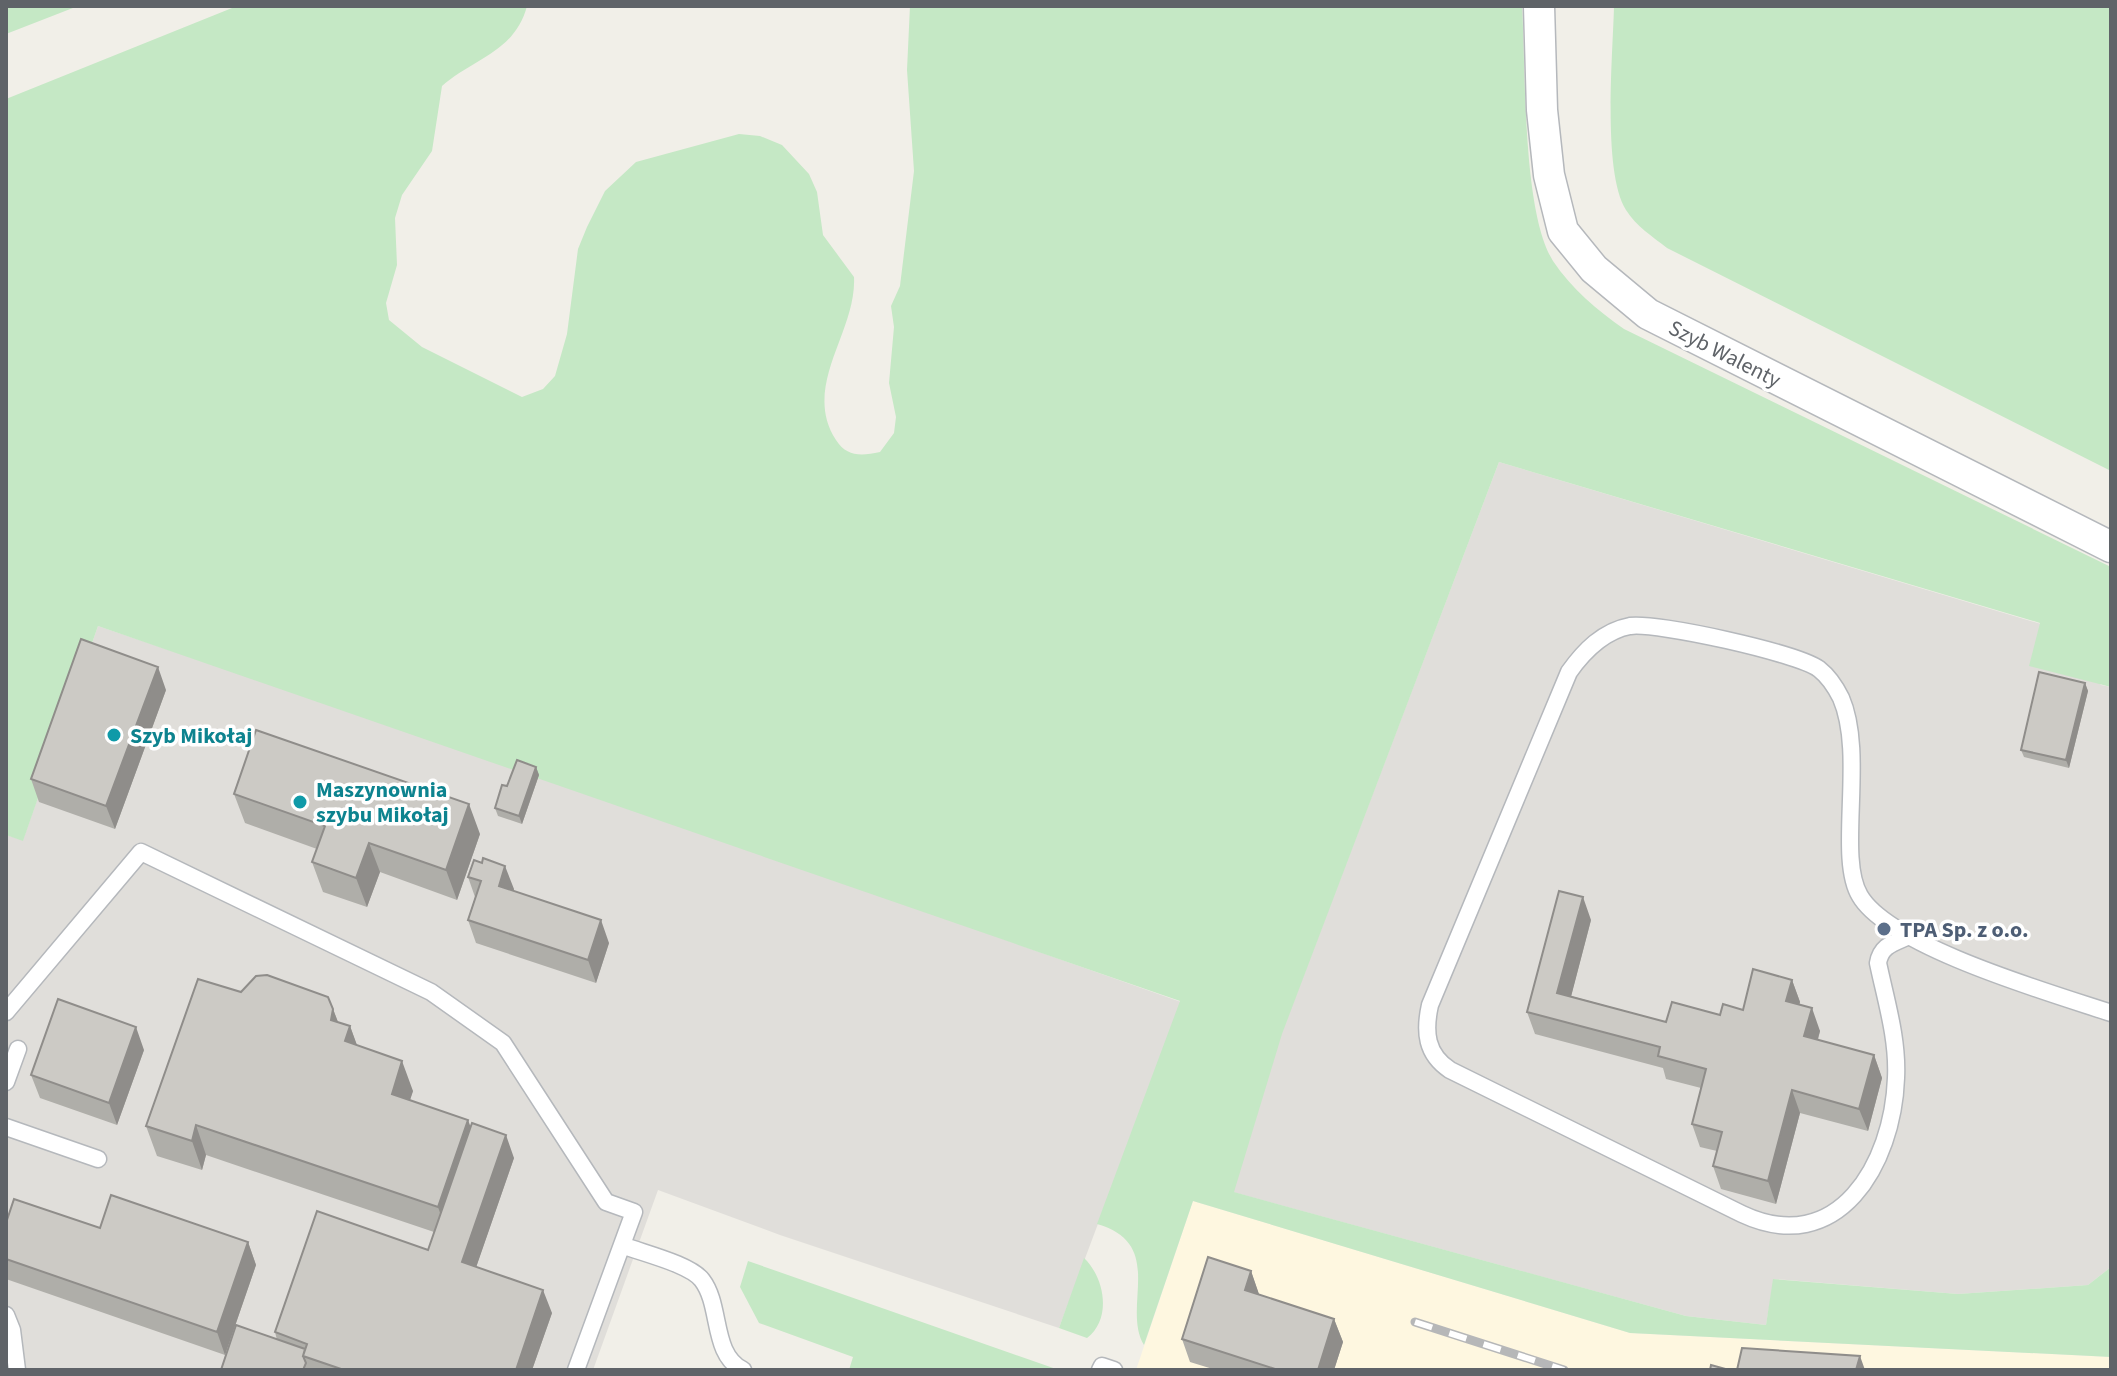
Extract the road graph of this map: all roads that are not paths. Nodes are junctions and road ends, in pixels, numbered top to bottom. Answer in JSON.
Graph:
{"nodes":[{"id":1,"x":1539,"y":6,"type":"edge"},
{"id":2,"x":2111,"y":547,"type":"edge"},
{"id":3,"x":1909,"y":936,"type":"junction"},
{"id":4,"x":6,"y":1012,"type":"edge"},
{"id":5,"x":2111,"y":1013,"type":"edge"},
{"id":6,"x":18,"y":1049,"type":"dead end"},
{"id":7,"x":6,"y":1082,"type":"edge"},
{"id":8,"x":6,"y":1127,"type":"edge"},
{"id":9,"x":98,"y":1159,"type":"dead end"},
{"id":10,"x":622,"y":1245,"type":"junction"},
{"id":11,"x":6,"y":1315,"type":"edge"},
{"id":12,"x":17,"y":1370,"type":"edge"},
{"id":13,"x":576,"y":1370,"type":"edge"},
{"id":14,"x":743,"y":1370,"type":"edge"}],
"edges":[{"from":1,"to":2,"type":"street","name":"Szyb Walenty"},
{"from":3,"to":3,"type":"lane"},
{"from":3,"to":5,"type":"lane"},
{"from":4,"to":10,"type":"lane"},
{"from":6,"to":7,"type":"lane"},
{"from":8,"to":9,"type":"lane"},
{"from":10,"to":13,"type":"lane"},
{"from":10,"to":14,"type":"lane"},
{"from":11,"to":12,"type":"lane"}]}
